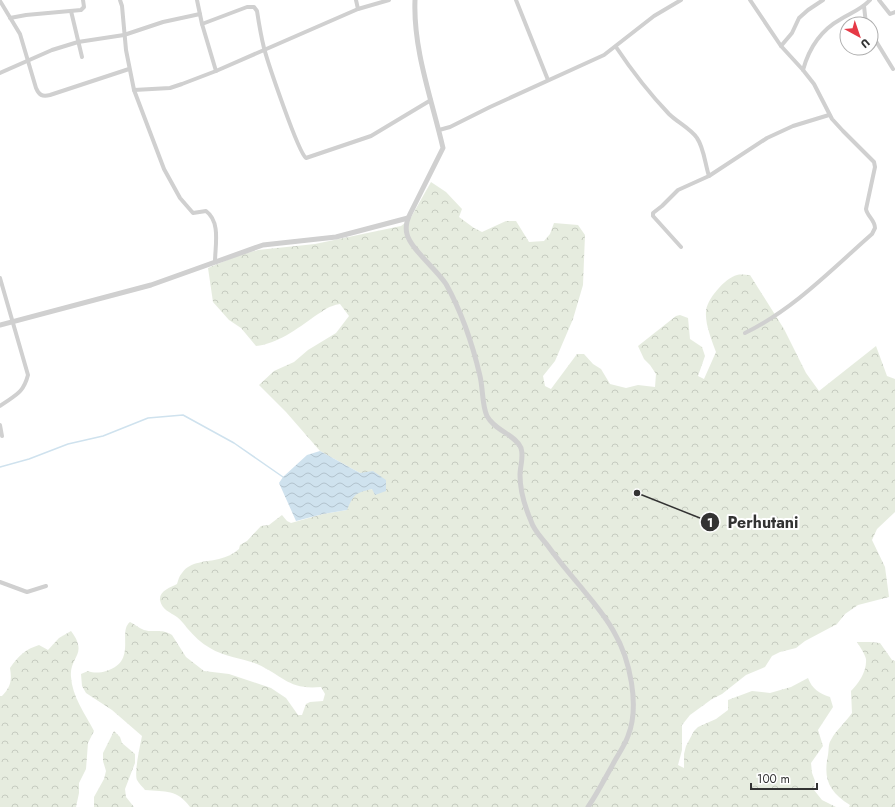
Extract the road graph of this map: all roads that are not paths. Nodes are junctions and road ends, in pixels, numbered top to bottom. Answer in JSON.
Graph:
{"nodes":[{"id":1,"x":83,"y":0,"type":"edge"},
{"id":2,"x":120,"y":0,"type":"edge"},
{"id":3,"x":197,"y":0,"type":"edge"},
{"id":4,"x":356,"y":0,"type":"edge"},
{"id":5,"x":389,"y":0,"type":"edge"},
{"id":6,"x":415,"y":0,"type":"edge"},
{"id":7,"x":516,"y":0,"type":"edge"},
{"id":8,"x":681,"y":0,"type":"edge"},
{"id":9,"x":750,"y":0,"type":"edge"},
{"id":10,"x":823,"y":0,"type":"edge"},
{"id":11,"x":870,"y":0,"type":"edge"},
{"id":12,"x":879,"y":0,"type":"edge"},
{"id":13,"x":0,"y":1,"type":"edge"},
{"id":14,"x":864,"y":6,"type":"junction"},
{"id":15,"x":358,"y":9,"type":"junction"},
{"id":16,"x":71,"y":11,"type":"junction"},
{"id":17,"x":895,"y":12,"type":"edge"},
{"id":18,"x":200,"y":14,"type":"junction"},
{"id":19,"x":865,"y":16,"type":"edge"},
{"id":20,"x":10,"y":18,"type":"junction"},
{"id":21,"x":202,"y":24,"type":"junction"},
{"id":22,"x":124,"y":35,"type":"junction"},
{"id":23,"x":78,"y":42,"type":"junction"},
{"id":24,"x":781,"y":46,"type":"junction"},
{"id":25,"x":879,"y":46,"type":"edge"},
{"id":26,"x":616,"y":47,"type":"junction"},
{"id":27,"x":264,"y":50,"type":"junction"},
{"id":28,"x":82,"y":57,"type":"dead end"},
{"id":29,"x":27,"y":60,"type":"junction"},
{"id":30,"x":128,"y":69,"type":"junction"},
{"id":31,"x":893,"y":69,"type":"dead end"},
{"id":32,"x":803,"y":70,"type":"junction"},
{"id":33,"x":216,"y":71,"type":"junction"},
{"id":34,"x":0,"y":73,"type":"edge"},
{"id":35,"x":548,"y":80,"type":"junction"},
{"id":36,"x":134,"y":90,"type":"junction"},
{"id":37,"x":431,"y":100,"type":"junction"},
{"id":38,"x":829,"y":115,"type":"junction"},
{"id":39,"x":439,"y":130,"type":"junction"},
{"id":40,"x":708,"y":176,"type":"junction"},
{"id":41,"x":408,"y":218,"type":"junction"},
{"id":42,"x":681,"y":247,"type":"dead end"},
{"id":43,"x":215,"y":262,"type":"junction"},
{"id":44,"x":0,"y":278,"type":"edge"},
{"id":45,"x":13,"y":323,"type":"junction"},
{"id":46,"x":0,"y":326,"type":"edge"},
{"id":47,"x":745,"y":333,"type":"dead end"},
{"id":48,"x":0,"y":406,"type":"edge"},
{"id":49,"x":0,"y":424,"type":"edge"},
{"id":50,"x":2,"y":436,"type":"dead end"},
{"id":51,"x":0,"y":582,"type":"edge"},
{"id":52,"x":46,"y":586,"type":"dead end"},
{"id":53,"x":588,"y":807,"type":"edge"}],
"edges":[{"from":1,"to":16,"type":"street"},
{"from":2,"to":22,"type":"street"},
{"from":3,"to":18,"type":"street"},
{"from":4,"to":15,"type":"street"},
{"from":5,"to":15,"type":"street"},
{"from":6,"to":37,"type":"street"},
{"from":7,"to":35,"type":"street"},
{"from":8,"to":26,"type":"street"},
{"from":9,"to":24,"type":"street"},
{"from":10,"to":24,"type":"street"},
{"from":11,"to":14,"type":"street"},
{"from":12,"to":17,"type":"street"},
{"from":13,"to":20,"type":"street"},
{"from":14,"to":19,"type":"street"},
{"from":14,"to":32,"type":"street"},
{"from":15,"to":27,"type":"street"},
{"from":16,"to":20,"type":"street"},
{"from":16,"to":23,"type":"street"},
{"from":18,"to":21,"type":"street"},
{"from":18,"to":22,"type":"street"},
{"from":20,"to":29,"type":"street"},
{"from":21,"to":27,"type":"street"},
{"from":21,"to":33,"type":"street"},
{"from":22,"to":23,"type":"street"},
{"from":22,"to":30,"type":"street"},
{"from":23,"to":28,"type":"street"},
{"from":23,"to":29,"type":"street"},
{"from":24,"to":32,"type":"street"},
{"from":25,"to":31,"type":"street"},
{"from":26,"to":35,"type":"street"},
{"from":26,"to":40,"type":"street"},
{"from":27,"to":33,"type":"street"},
{"from":27,"to":37,"type":"street"},
{"from":29,"to":30,"type":"street"},
{"from":29,"to":34,"type":"street"},
{"from":30,"to":36,"type":"street"},
{"from":32,"to":38,"type":"street"},
{"from":33,"to":36,"type":"street"},
{"from":35,"to":39,"type":"street"},
{"from":36,"to":43,"type":"street"},
{"from":37,"to":39,"type":"street"},
{"from":38,"to":40,"type":"street"},
{"from":38,"to":47,"type":"street"},
{"from":39,"to":41,"type":"street"},
{"from":40,"to":42,"type":"street"},
{"from":41,"to":43,"type":"street"},
{"from":41,"to":53,"type":"street"},
{"from":43,"to":45,"type":"street"},
{"from":44,"to":45,"type":"street"},
{"from":45,"to":46,"type":"street"},
{"from":45,"to":48,"type":"street"},
{"from":49,"to":50,"type":"street"},
{"from":51,"to":52,"type":"street"}]}
